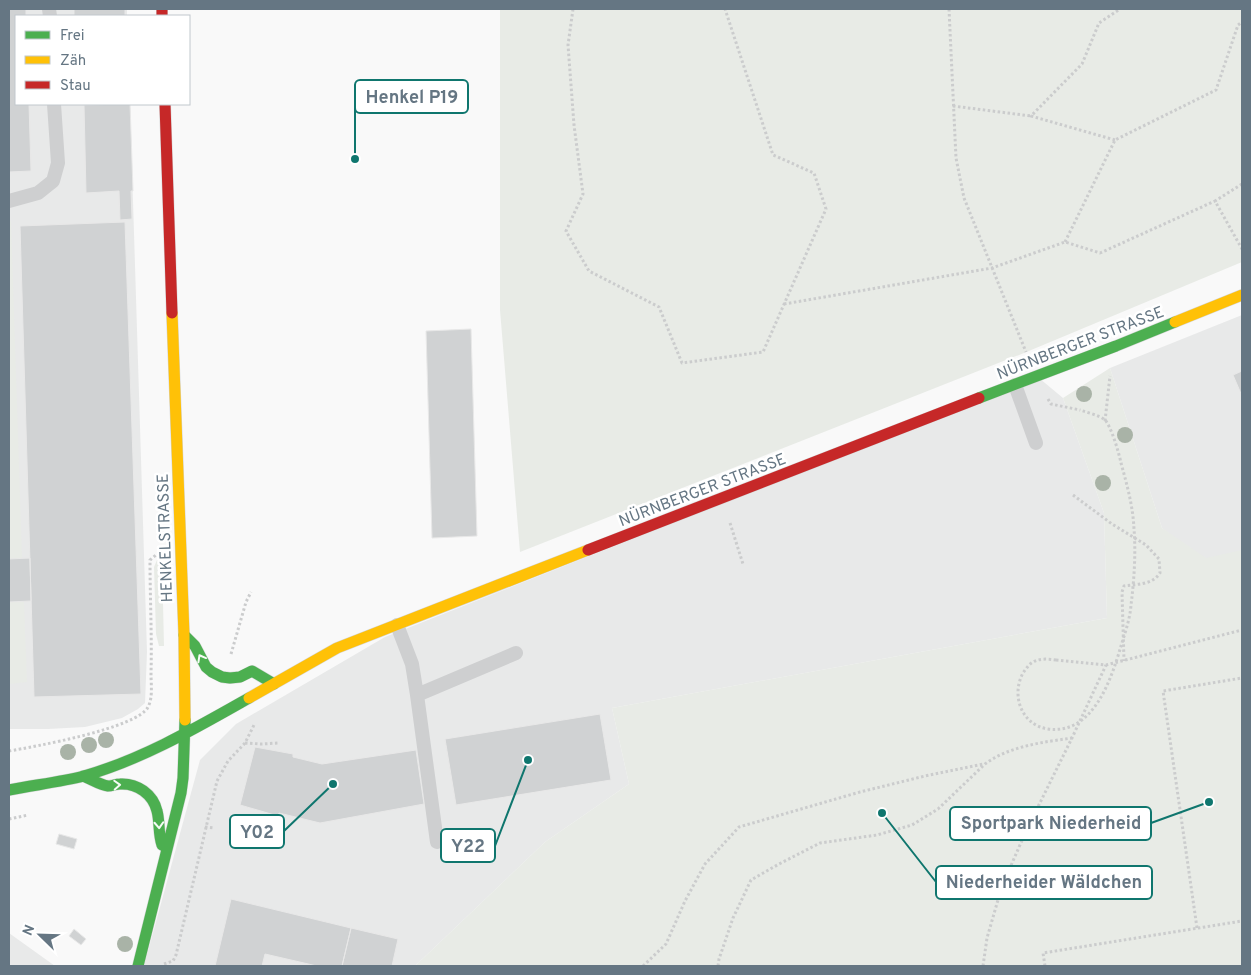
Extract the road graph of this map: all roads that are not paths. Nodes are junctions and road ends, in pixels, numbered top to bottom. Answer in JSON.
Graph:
{"nodes":[{"id":1,"x":54,"y":105,"type":"edge"},
{"id":2,"x":165,"y":105,"type":"edge"},
{"id":3,"x":9,"y":201,"type":"edge"},
{"id":4,"x":1242,"y":295,"type":"edge"},
{"id":5,"x":1015,"y":384,"type":"junction"},
{"id":6,"x":1036,"y":444,"type":"dead end"},
{"id":7,"x":397,"y":625,"type":"junction"},
{"id":8,"x":184,"y":635,"type":"junction"},
{"id":9,"x":516,"y":653,"type":"dead end"},
{"id":10,"x":274,"y":684,"type":"junction"},
{"id":11,"x":417,"y":695,"type":"junction"},
{"id":12,"x":185,"y":734,"type":"junction"},
{"id":13,"x":83,"y":776,"type":"junction"},
{"id":14,"x":9,"y":790,"type":"edge"},
{"id":15,"x":437,"y":842,"type":"dead end"},
{"id":16,"x":166,"y":854,"type":"junction"},
{"id":17,"x":138,"y":966,"type":"edge"}],
"edges":[{"from":1,"to":3,"type":"lane"},
{"from":2,"to":8,"type":"main road","name":"HENKELSTRASSE"},
{"from":4,"to":5,"type":"main road","name":"NÜRNBERGER STRASSE"},
{"from":5,"to":6,"type":"lane"},
{"from":5,"to":7,"type":"main road","name":"NÜRNBERGER STRASSE"},
{"from":7,"to":10,"type":"main road","name":"NÜRNBERGER STRASSE"},
{"from":7,"to":11,"type":"lane"},
{"from":10,"to":8,"type":"main road","one_way":true},
{"from":8,"to":12,"type":"main road","name":"HENKELSTRASSE"},
{"from":9,"to":11,"type":"lane"},
{"from":10,"to":12,"type":"main road","name":"NÜRNBERGER STRASSE"},
{"from":11,"to":15,"type":"lane"},
{"from":12,"to":13,"type":"main road","name":"NÜRNBERGER STRASSE"},
{"from":12,"to":16,"type":"main road","name":"HENKELSTRASSE"},
{"from":13,"to":14,"type":"main road","name":"NÜRNBERGER STRASSE"},
{"from":13,"to":16,"type":"main road","one_way":true},
{"from":16,"to":17,"type":"main road","name":"HENKELSTRASSE"}]}
